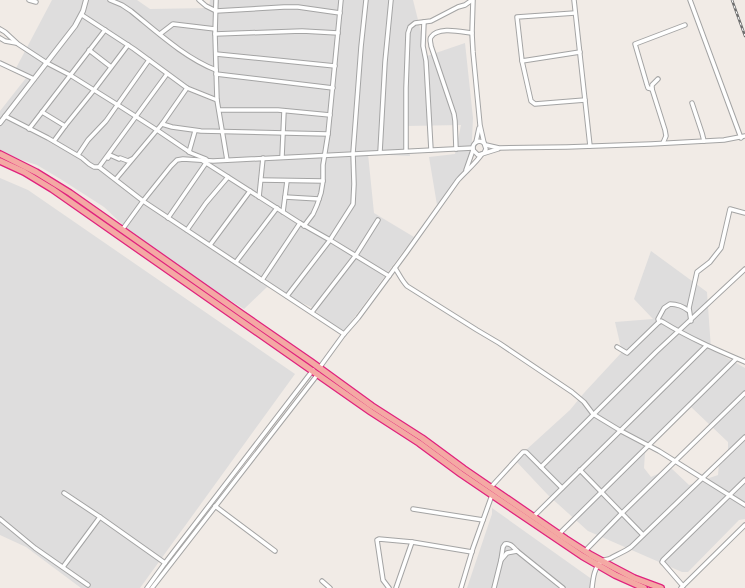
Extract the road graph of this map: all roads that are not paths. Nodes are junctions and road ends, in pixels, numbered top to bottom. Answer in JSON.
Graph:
{"nodes":[{"id":1,"x":29,"y":0,"type":"edge"},
{"id":2,"x":86,"y":0,"type":"edge"},
{"id":3,"x":110,"y":0,"type":"edge"},
{"id":4,"x":199,"y":0,"type":"edge"},
{"id":5,"x":216,"y":0,"type":"edge"},
{"id":6,"x":341,"y":0,"type":"edge"},
{"id":7,"x":366,"y":0,"type":"edge"},
{"id":8,"x":391,"y":0,"type":"edge"},
{"id":9,"x":472,"y":0,"type":"edge"},
{"id":10,"x":574,"y":0,"type":"edge"},
{"id":11,"x":690,"y":0,"type":"edge"},
{"id":12,"x":36,"y":2,"type":"dead end"},
{"id":13,"x":216,"y":11,"type":"junction"},
{"id":14,"x":340,"y":13,"type":"junction"},
{"id":15,"x":575,"y":13,"type":"junction"},
{"id":16,"x":82,"y":14,"type":"junction"},
{"id":17,"x":424,"y":22,"type":"junction"},
{"id":18,"x":685,"y":25,"type":"dead end"},
{"id":19,"x":215,"y":28,"type":"junction"},
{"id":20,"x":0,"y":29,"type":"edge"},
{"id":21,"x":104,"y":30,"type":"junction"},
{"id":22,"x":338,"y":33,"type":"junction"},
{"id":23,"x":472,"y":33,"type":"junction"},
{"id":24,"x":160,"y":34,"type":"junction"},
{"id":25,"x":215,"y":34,"type":"junction"},
{"id":26,"x":0,"y":38,"type":"edge"},
{"id":27,"x":17,"y":44,"type":"junction"},
{"id":28,"x":128,"y":45,"type":"junction"},
{"id":29,"x":89,"y":50,"type":"junction"},
{"id":30,"x":580,"y":52,"type":"junction"},
{"id":31,"x":216,"y":54,"type":"junction"},
{"id":32,"x":149,"y":60,"type":"junction"},
{"id":33,"x":522,"y":61,"type":"junction"},
{"id":34,"x":0,"y":63,"type":"edge"},
{"id":35,"x":47,"y":63,"type":"junction"},
{"id":36,"x":335,"y":66,"type":"junction"},
{"id":37,"x":111,"y":67,"type":"junction"},
{"id":38,"x":216,"y":72,"type":"junction"},
{"id":39,"x":167,"y":74,"type":"junction"},
{"id":40,"x":70,"y":75,"type":"junction"},
{"id":41,"x":34,"y":79,"type":"junction"},
{"id":42,"x":658,"y":79,"type":"dead end"},
{"id":43,"x":187,"y":88,"type":"junction"},
{"id":44,"x":333,"y":88,"type":"junction"},
{"id":45,"x":652,"y":89,"type":"junction"},
{"id":46,"x":94,"y":90,"type":"junction"},
{"id":47,"x":218,"y":100,"type":"junction"},
{"id":48,"x":585,"y":100,"type":"junction"},
{"id":49,"x":692,"y":103,"type":"dead end"},
{"id":50,"x":118,"y":105,"type":"junction"},
{"id":51,"x":219,"y":110,"type":"junction"},
{"id":52,"x":284,"y":111,"type":"junction"},
{"id":53,"x":42,"y":112,"type":"junction"},
{"id":54,"x":330,"y":115,"type":"junction"},
{"id":55,"x":5,"y":116,"type":"junction"},
{"id":56,"x":137,"y":117,"type":"junction"},
{"id":57,"x":0,"y":123,"type":"edge"},
{"id":58,"x":162,"y":124,"type":"junction"},
{"id":59,"x":480,"y":125,"type":"junction"},
{"id":60,"x":65,"y":126,"type":"junction"},
{"id":61,"x":29,"y":129,"type":"junction"},
{"id":62,"x":157,"y":130,"type":"junction"},
{"id":63,"x":195,"y":131,"type":"junction"},
{"id":64,"x":222,"y":132,"type":"junction"},
{"id":65,"x":283,"y":133,"type":"junction"},
{"id":66,"x":328,"y":134,"type":"junction"},
{"id":67,"x":743,"y":137,"type":"edge"},
{"id":68,"x":54,"y":141,"type":"junction"},
{"id":69,"x":704,"y":141,"type":"junction"},
{"id":70,"x":476,"y":142,"type":"junction"},
{"id":71,"x":663,"y":143,"type":"junction"},
{"id":72,"x":485,"y":144,"type":"junction"},
{"id":73,"x":590,"y":146,"type":"junction"},
{"id":74,"x":499,"y":148,"type":"junction"},
{"id":75,"x":456,"y":149,"type":"junction"},
{"id":76,"x":473,"y":149,"type":"junction"},
{"id":77,"x":431,"y":150,"type":"junction"},
{"id":78,"x":406,"y":151,"type":"junction"},
{"id":79,"x":189,"y":152,"type":"junction"},
{"id":80,"x":380,"y":152,"type":"junction"},
{"id":81,"x":353,"y":153,"type":"junction"},
{"id":82,"x":0,"y":154,"type":"edge"},
{"id":83,"x":483,"y":154,"type":"junction"},
{"id":84,"x":78,"y":155,"type":"junction"},
{"id":85,"x":325,"y":155,"type":"junction"},
{"id":86,"x":282,"y":157,"type":"junction"},
{"id":87,"x":134,"y":158,"type":"junction"},
{"id":88,"x":263,"y":158,"type":"junction"},
{"id":89,"x":201,"y":160,"type":"junction"},
{"id":90,"x":227,"y":160,"type":"junction"},
{"id":91,"x":0,"y":161,"type":"edge"},
{"id":92,"x":213,"y":161,"type":"junction"},
{"id":93,"x":206,"y":164,"type":"junction"},
{"id":94,"x":99,"y":168,"type":"junction"},
{"id":95,"x":465,"y":171,"type":"junction"},
{"id":96,"x":228,"y":177,"type":"junction"},
{"id":97,"x":116,"y":179,"type":"junction"},
{"id":98,"x":261,"y":180,"type":"junction"},
{"id":99,"x":287,"y":181,"type":"junction"},
{"id":100,"x":323,"y":181,"type":"junction"},
{"id":101,"x":250,"y":191,"type":"junction"},
{"id":102,"x":259,"y":197,"type":"junction"},
{"id":103,"x":285,"y":197,"type":"junction"},
{"id":104,"x":319,"y":199,"type":"junction"},
{"id":105,"x":143,"y":201,"type":"junction"},
{"id":106,"x":277,"y":208,"type":"junction"},
{"id":107,"x":283,"y":212,"type":"junction"},
{"id":108,"x":745,"y":213,"type":"edge"},
{"id":109,"x":168,"y":218,"type":"junction"},
{"id":110,"x":378,"y":220,"type":"dead end"},
{"id":111,"x":302,"y":224,"type":"junction"},
{"id":112,"x":122,"y":230,"type":"junction"},
{"id":113,"x":187,"y":230,"type":"junction"},
{"id":114,"x":330,"y":240,"type":"junction"},
{"id":115,"x":210,"y":244,"type":"junction"},
{"id":116,"x":356,"y":255,"type":"junction"},
{"id":117,"x":236,"y":262,"type":"junction"},
{"id":118,"x":395,"y":268,"type":"junction"},
{"id":119,"x":745,"y":270,"type":"edge"},
{"id":120,"x":389,"y":276,"type":"junction"},
{"id":121,"x":262,"y":280,"type":"junction"},
{"id":122,"x":287,"y":296,"type":"junction"},
{"id":123,"x":689,"y":311,"type":"junction"},
{"id":124,"x":312,"y":312,"type":"junction"},
{"id":125,"x":691,"y":321,"type":"junction"},
{"id":126,"x":659,"y":322,"type":"junction"},
{"id":127,"x":679,"y":332,"type":"junction"},
{"id":128,"x":344,"y":334,"type":"junction"},
{"id":129,"x":617,"y":346,"type":"dead end"},
{"id":130,"x":706,"y":346,"type":"junction"},
{"id":131,"x":736,"y":359,"type":"junction"},
{"id":132,"x":745,"y":362,"type":"edge"},
{"id":133,"x":320,"y":367,"type":"junction"},
{"id":134,"x":315,"y":372,"type":"junction"},
{"id":135,"x":745,"y":393,"type":"edge"},
{"id":136,"x":593,"y":414,"type":"junction"},
{"id":137,"x":621,"y":431,"type":"junction"},
{"id":138,"x":745,"y":437,"type":"edge"},
{"id":139,"x":648,"y":445,"type":"junction"},
{"id":140,"x":675,"y":461,"type":"junction"},
{"id":141,"x":456,"y":466,"type":"junction"},
{"id":142,"x":541,"y":467,"type":"junction"},
{"id":143,"x":580,"y":470,"type":"junction"},
{"id":144,"x":462,"y":471,"type":"junction"},
{"id":145,"x":702,"y":478,"type":"junction"},
{"id":146,"x":745,"y":480,"type":"edge"},
{"id":147,"x":491,"y":487,"type":"junction"},
{"id":148,"x":562,"y":488,"type":"junction"},
{"id":149,"x":602,"y":492,"type":"junction"},
{"id":150,"x":64,"y":493,"type":"dead end"},
{"id":151,"x":492,"y":495,"type":"junction"},
{"id":152,"x":729,"y":496,"type":"junction"},
{"id":153,"x":745,"y":505,"type":"edge"},
{"id":154,"x":215,"y":506,"type":"junction"},
{"id":155,"x":413,"y":509,"type":"dead end"},
{"id":156,"x":622,"y":513,"type":"junction"},
{"id":157,"x":534,"y":516,"type":"junction"},
{"id":158,"x":100,"y":517,"type":"junction"},
{"id":159,"x":0,"y":519,"type":"edge"},
{"id":160,"x":483,"y":520,"type":"junction"},
{"id":161,"x":745,"y":525,"type":"edge"},
{"id":162,"x":559,"y":534,"type":"junction"},
{"id":163,"x":643,"y":535,"type":"junction"},
{"id":164,"x":412,"y":542,"type":"junction"},
{"id":165,"x":276,"y":551,"type":"dead end"},
{"id":166,"x":517,"y":551,"type":"junction"},
{"id":167,"x":585,"y":551,"type":"junction"},
{"id":168,"x":472,"y":552,"type":"junction"},
{"id":169,"x":501,"y":560,"type":"junction"},
{"id":170,"x":165,"y":563,"type":"junction"},
{"id":171,"x":600,"y":563,"type":"junction"},
{"id":172,"x":63,"y":567,"type":"junction"},
{"id":173,"x":322,"y":581,"type":"dead end"},
{"id":174,"x":88,"y":585,"type":"dead end"},
{"id":175,"x":682,"y":587,"type":"edge"},
{"id":176,"x":147,"y":588,"type":"edge"},
{"id":177,"x":152,"y":588,"type":"edge"},
{"id":178,"x":330,"y":588,"type":"edge"},
{"id":179,"x":389,"y":588,"type":"edge"},
{"id":180,"x":396,"y":588,"type":"edge"},
{"id":181,"x":461,"y":588,"type":"edge"},
{"id":182,"x":494,"y":588,"type":"edge"},
{"id":183,"x":563,"y":588,"type":"edge"},
{"id":184,"x":592,"y":588,"type":"edge"},
{"id":185,"x":644,"y":588,"type":"edge"},
{"id":186,"x":661,"y":588,"type":"edge"}],
"edges":[{"from":1,"to":12,"type":"street"},
{"from":2,"to":16,"type":"street"},
{"from":3,"to":24,"type":"street"},
{"from":4,"to":13,"type":"street"},
{"from":5,"to":13,"type":"street"},
{"from":6,"to":14,"type":"street"},
{"from":7,"to":81,"type":"street"},
{"from":8,"to":80,"type":"street"},
{"from":9,"to":17,"type":"street"},
{"from":9,"to":23,"type":"street"},
{"from":10,"to":15,"type":"street"},
{"from":11,"to":67,"type":"street"},
{"from":13,"to":14,"type":"street"},
{"from":13,"to":19,"type":"street"},
{"from":14,"to":22,"type":"street"},
{"from":15,"to":30,"type":"street"},
{"from":15,"to":33,"type":"street"},
{"from":16,"to":21,"type":"street"},
{"from":16,"to":35,"type":"street"},
{"from":17,"to":77,"type":"street"},
{"from":17,"to":78,"type":"street"},
{"from":18,"to":45,"type":"street"},
{"from":19,"to":24,"type":"street"},
{"from":19,"to":25,"type":"street"},
{"from":20,"to":27,"type":"street"},
{"from":21,"to":28,"type":"street"},
{"from":21,"to":29,"type":"street"},
{"from":22,"to":25,"type":"street"},
{"from":22,"to":36,"type":"street"},
{"from":23,"to":59,"type":"street"},
{"from":23,"to":75,"type":"street"},
{"from":24,"to":38,"type":"street"},
{"from":25,"to":31,"type":"street"},
{"from":26,"to":27,"type":"street"},
{"from":27,"to":35,"type":"street"},
{"from":28,"to":32,"type":"street"},
{"from":28,"to":37,"type":"street"},
{"from":29,"to":37,"type":"street"},
{"from":29,"to":40,"type":"street"},
{"from":30,"to":33,"type":"street"},
{"from":30,"to":48,"type":"street"},
{"from":31,"to":36,"type":"street"},
{"from":31,"to":38,"type":"street"},
{"from":32,"to":39,"type":"street"},
{"from":32,"to":50,"type":"street"},
{"from":33,"to":48,"type":"street"},
{"from":34,"to":41,"type":"street"},
{"from":35,"to":40,"type":"street"},
{"from":35,"to":41,"type":"street"},
{"from":36,"to":44,"type":"street"},
{"from":37,"to":46,"type":"street"},
{"from":38,"to":44,"type":"street"},
{"from":38,"to":47,"type":"street"},
{"from":39,"to":43,"type":"street"},
{"from":39,"to":56,"type":"street"},
{"from":40,"to":46,"type":"street"},
{"from":40,"to":53,"type":"street"},
{"from":41,"to":55,"type":"street"},
{"from":42,"to":45,"type":"street"},
{"from":43,"to":47,"type":"street"},
{"from":43,"to":58,"type":"street"},
{"from":44,"to":54,"type":"street"},
{"from":45,"to":71,"type":"street"},
{"from":46,"to":50,"type":"street"},
{"from":46,"to":60,"type":"street"},
{"from":47,"to":51,"type":"street"},
{"from":48,"to":73,"type":"street"},
{"from":49,"to":69,"type":"street"},
{"from":50,"to":56,"type":"street"},
{"from":50,"to":84,"type":"street"},
{"from":51,"to":52,"type":"street"},
{"from":51,"to":64,"type":"street"},
{"from":52,"to":54,"type":"street"},
{"from":52,"to":65,"type":"street"},
{"from":53,"to":60,"type":"street"},
{"from":53,"to":61,"type":"street"},
{"from":54,"to":66,"type":"street"},
{"from":55,"to":57,"type":"street"},
{"from":55,"to":61,"type":"street"},
{"from":56,"to":62,"type":"street"},
{"from":56,"to":94,"type":"street"},
{"from":58,"to":62,"type":"street"},
{"from":58,"to":63,"type":"street"},
{"from":59,"to":70,"type":"street"},
{"from":59,"to":72,"type":"street"},
{"from":60,"to":68,"type":"street"},
{"from":61,"to":68,"type":"street"},
{"from":62,"to":79,"type":"street"},
{"from":62,"to":87,"type":"street"},
{"from":63,"to":64,"type":"street"},
{"from":63,"to":79,"type":"street"},
{"from":64,"to":65,"type":"street"},
{"from":64,"to":90,"type":"street"},
{"from":65,"to":66,"type":"street"},
{"from":65,"to":86,"type":"street"},
{"from":66,"to":85,"type":"street"},
{"from":67,"to":69,"type":"street"},
{"from":68,"to":84,"type":"street"},
{"from":69,"to":71,"type":"street"},
{"from":70,"to":72,"type":"street"},
{"from":70,"to":76,"type":"street"},
{"from":71,"to":73,"type":"street"},
{"from":72,"to":74,"type":"street"},
{"from":72,"to":83,"type":"street"},
{"from":73,"to":74,"type":"street"},
{"from":74,"to":83,"type":"street"},
{"from":75,"to":76,"type":"street"},
{"from":75,"to":77,"type":"street"},
{"from":76,"to":83,"type":"street"},
{"from":76,"to":95,"type":"street"},
{"from":77,"to":78,"type":"street"},
{"from":78,"to":80,"type":"street"},
{"from":79,"to":92,"type":"street"},
{"from":80,"to":81,"type":"street"},
{"from":81,"to":85,"type":"street"},
{"from":81,"to":114,"type":"street"},
{"from":82,"to":112,"type":"highway"},
{"from":83,"to":95,"type":"street"},
{"from":84,"to":94,"type":"street"},
{"from":85,"to":86,"type":"street"},
{"from":85,"to":100,"type":"street"},
{"from":86,"to":88,"type":"street"},
{"from":87,"to":94,"type":"street"},
{"from":87,"to":97,"type":"street"},
{"from":88,"to":90,"type":"street"},
{"from":88,"to":98,"type":"street"},
{"from":89,"to":92,"type":"street"},
{"from":89,"to":93,"type":"street"},
{"from":89,"to":105,"type":"street"},
{"from":90,"to":92,"type":"street"},
{"from":91,"to":134,"type":"highway"},
{"from":93,"to":96,"type":"street"},
{"from":93,"to":109,"type":"street"},
{"from":94,"to":97,"type":"street"},
{"from":95,"to":118,"type":"street"},
{"from":96,"to":101,"type":"street"},
{"from":96,"to":113,"type":"street"},
{"from":97,"to":105,"type":"street"},
{"from":98,"to":99,"type":"street"},
{"from":98,"to":102,"type":"street"},
{"from":99,"to":100,"type":"street"},
{"from":99,"to":103,"type":"street"},
{"from":100,"to":104,"type":"street"},
{"from":101,"to":102,"type":"street"},
{"from":101,"to":115,"type":"street"},
{"from":102,"to":106,"type":"street"},
{"from":103,"to":104,"type":"street"},
{"from":103,"to":107,"type":"street"},
{"from":104,"to":111,"type":"street"},
{"from":105,"to":109,"type":"street"},
{"from":105,"to":112,"type":"street"},
{"from":106,"to":107,"type":"street"},
{"from":106,"to":117,"type":"street"},
{"from":107,"to":111,"type":"street"},
{"from":108,"to":123,"type":"street"},
{"from":109,"to":113,"type":"street"},
{"from":110,"to":116,"type":"street"},
{"from":111,"to":114,"type":"street"},
{"from":111,"to":121,"type":"street"},
{"from":112,"to":133,"type":"highway"},
{"from":113,"to":115,"type":"street"},
{"from":114,"to":116,"type":"street"},
{"from":114,"to":122,"type":"street"},
{"from":115,"to":117,"type":"street"},
{"from":116,"to":120,"type":"street"},
{"from":116,"to":124,"type":"street"},
{"from":117,"to":121,"type":"street"},
{"from":118,"to":120,"type":"street"},
{"from":118,"to":136,"type":"street"},
{"from":119,"to":125,"type":"street"},
{"from":120,"to":128,"type":"street"},
{"from":121,"to":122,"type":"street"},
{"from":122,"to":124,"type":"street"},
{"from":123,"to":125,"type":"street"},
{"from":123,"to":126,"type":"street"},
{"from":124,"to":128,"type":"street"},
{"from":125,"to":127,"type":"street"},
{"from":126,"to":127,"type":"street"},
{"from":126,"to":129,"type":"street"},
{"from":127,"to":130,"type":"street"},
{"from":127,"to":136,"type":"street"},
{"from":128,"to":133,"type":"street"},
{"from":130,"to":131,"type":"street"},
{"from":130,"to":137,"type":"street"},
{"from":131,"to":132,"type":"street"},
{"from":131,"to":139,"type":"street"},
{"from":133,"to":141,"type":"highway"},
{"from":134,"to":141,"type":"highway"},
{"from":134,"to":154,"type":"street"},
{"from":134,"to":170,"type":"street"},
{"from":135,"to":140,"type":"street"},
{"from":136,"to":137,"type":"street"},
{"from":136,"to":142,"type":"street"},
{"from":137,"to":139,"type":"street"},
{"from":137,"to":143,"type":"street"},
{"from":138,"to":145,"type":"street"},
{"from":139,"to":140,"type":"street"},
{"from":139,"to":149,"type":"street"},
{"from":140,"to":145,"type":"street"},
{"from":140,"to":156,"type":"street"},
{"from":141,"to":144,"type":"highway"},
{"from":142,"to":147,"type":"street"},
{"from":142,"to":148,"type":"street"},
{"from":143,"to":148,"type":"street"},
{"from":143,"to":149,"type":"street"},
{"from":144,"to":147,"type":"highway"},
{"from":144,"to":151,"type":"highway"},
{"from":145,"to":152,"type":"street"},
{"from":145,"to":163,"type":"street"},
{"from":146,"to":152,"type":"street"},
{"from":147,"to":157,"type":"highway"},
{"from":148,"to":157,"type":"street"},
{"from":149,"to":156,"type":"street"},
{"from":149,"to":162,"type":"street"},
{"from":150,"to":158,"type":"street"},
{"from":151,"to":160,"type":"street"},
{"from":151,"to":171,"type":"highway"},
{"from":152,"to":153,"type":"street"},
{"from":152,"to":175,"type":"street"},
{"from":154,"to":165,"type":"street"},
{"from":154,"to":177,"type":"street"},
{"from":155,"to":160,"type":"street"},
{"from":156,"to":163,"type":"street"},
{"from":156,"to":167,"type":"street"},
{"from":157,"to":162,"type":"highway"},
{"from":158,"to":170,"type":"street"},
{"from":158,"to":172,"type":"street"},
{"from":159,"to":172,"type":"street"},
{"from":160,"to":168,"type":"street"},
{"from":161,"to":175,"type":"street"},
{"from":162,"to":167,"type":"highway"},
{"from":163,"to":171,"type":"street"},
{"from":164,"to":168,"type":"street"},
{"from":164,"to":179,"type":"street"},
{"from":164,"to":180,"type":"street"},
{"from":166,"to":169,"type":"street"},
{"from":166,"to":169,"type":"street"},
{"from":166,"to":183,"type":"street"},
{"from":167,"to":171,"type":"highway"},
{"from":168,"to":181,"type":"street"},
{"from":169,"to":182,"type":"street"},
{"from":170,"to":176,"type":"street"},
{"from":171,"to":184,"type":"street"},
{"from":171,"to":185,"type":"highway"},
{"from":171,"to":186,"type":"highway"},
{"from":172,"to":174,"type":"street"},
{"from":173,"to":178,"type":"street"}]}
